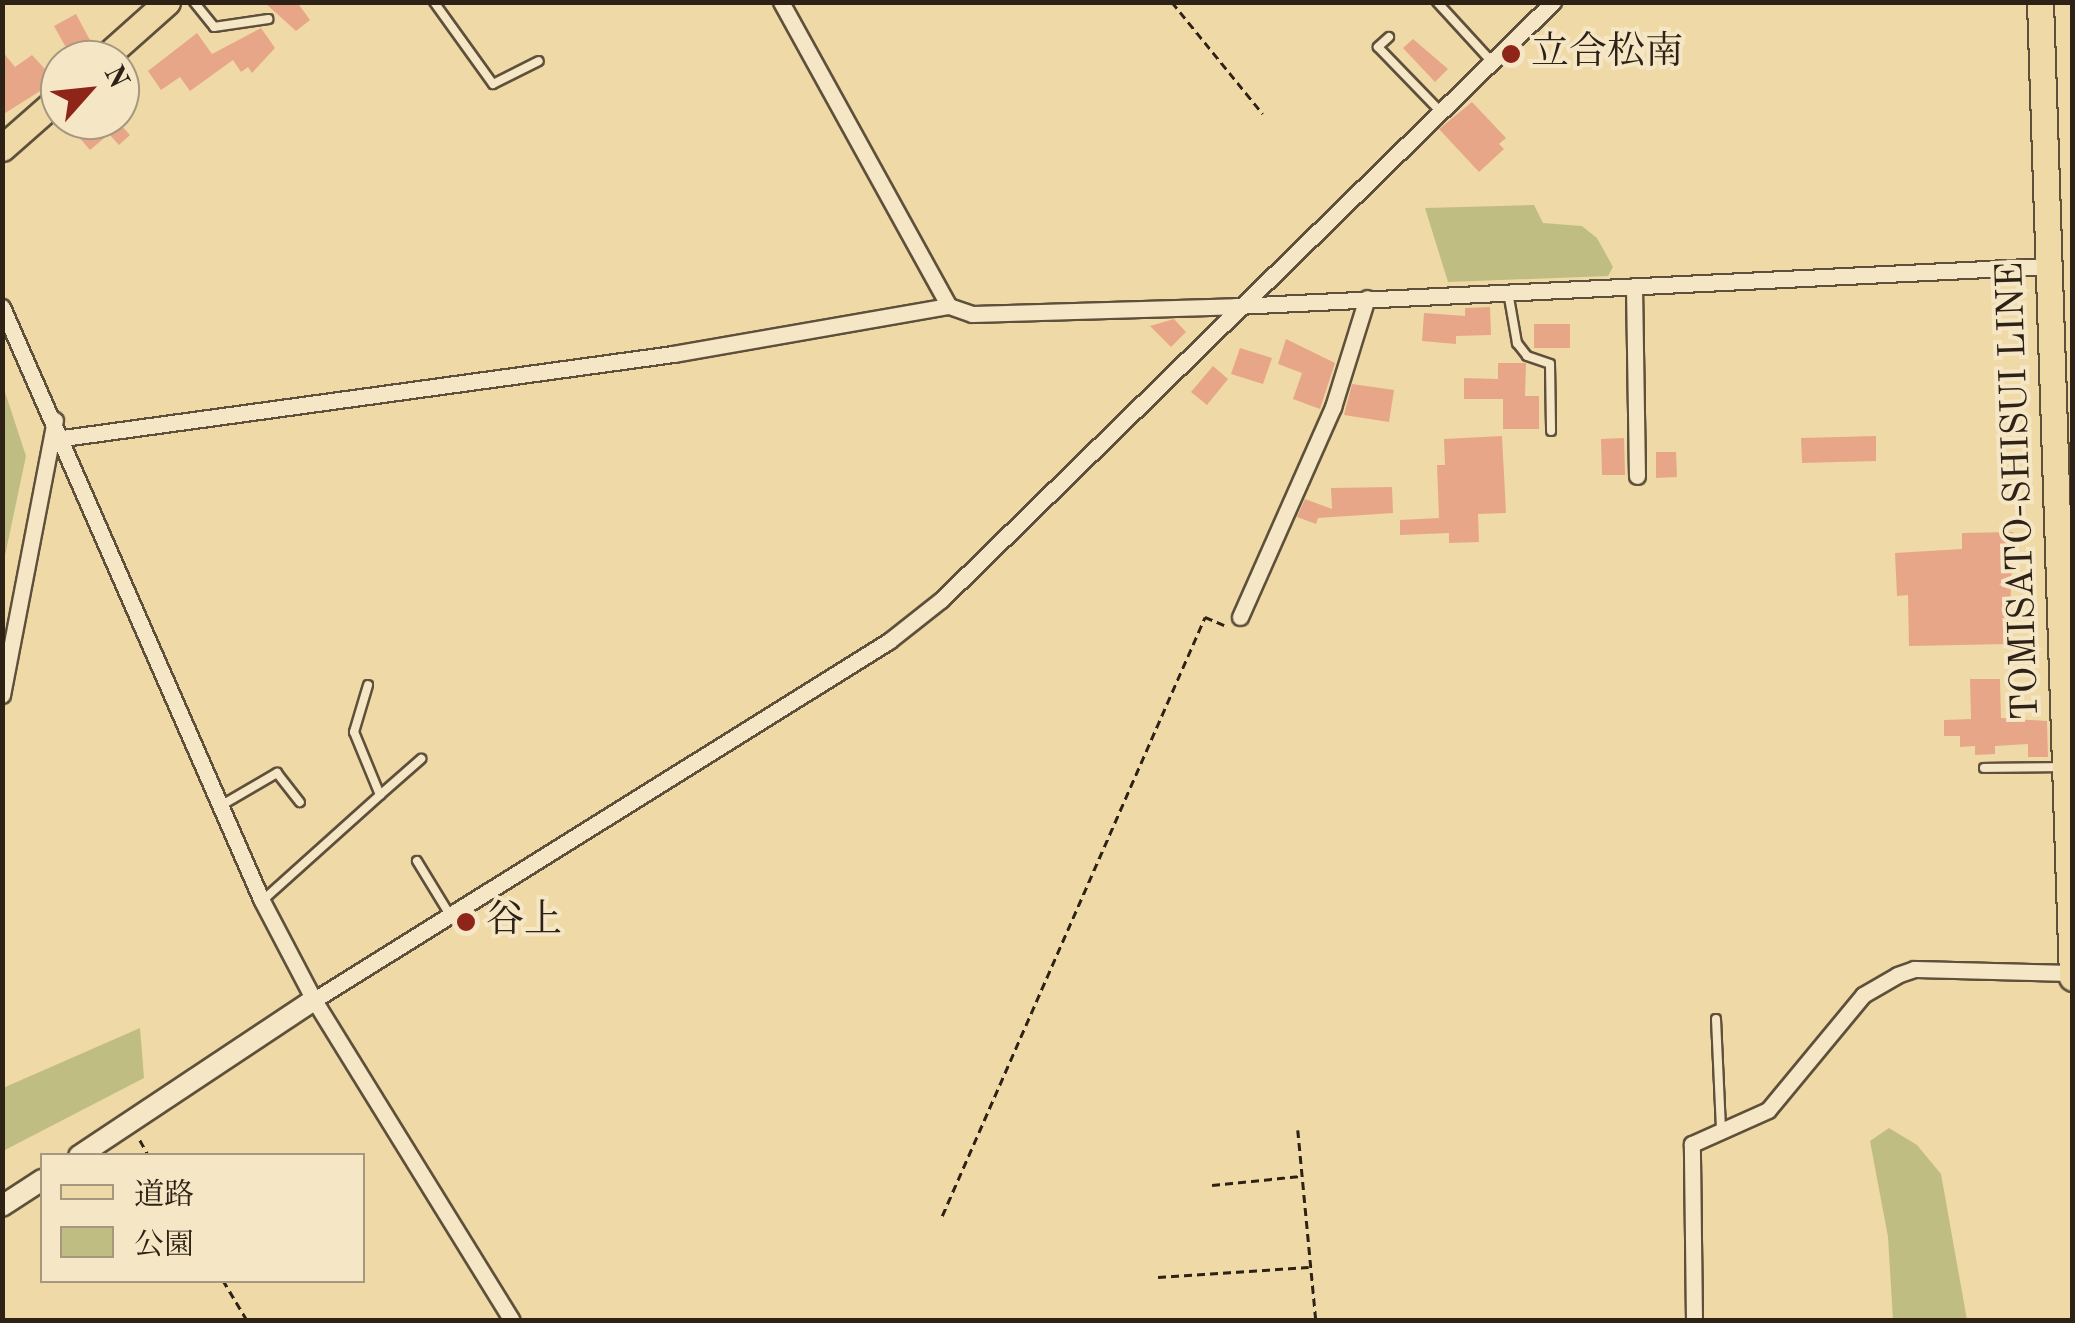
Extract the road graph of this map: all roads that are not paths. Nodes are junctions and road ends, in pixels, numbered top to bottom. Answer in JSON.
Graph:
{"nodes":[{"id":1,"x":167,"y":2,"type":"edge"},
{"id":2,"x":194,"y":2,"type":"edge"},
{"id":3,"x":434,"y":2,"type":"edge"},
{"id":4,"x":781,"y":2,"type":"edge"},
{"id":5,"x":1437,"y":2,"type":"edge"},
{"id":6,"x":1553,"y":2,"type":"edge"},
{"id":7,"x":2040,"y":2,"type":"edge"},
{"id":8,"x":268,"y":19,"type":"dead end"},
{"id":9,"x":1389,"y":36,"type":"dead end"},
{"id":10,"x":124,"y":40,"type":"edge"},
{"id":11,"x":1491,"y":60,"type":"junction"},
{"id":12,"x":538,"y":62,"type":"dead end"},
{"id":13,"x":1439,"y":110,"type":"junction"},
{"id":14,"x":40,"y":115,"type":"edge"},
{"id":15,"x":2,"y":148,"type":"edge"},
{"id":16,"x":2049,"y":266,"type":"junction"},
{"id":17,"x":1634,"y":286,"type":"junction"},
{"id":18,"x":1508,"y":292,"type":"junction"},
{"id":19,"x":1367,"y":298,"type":"junction"},
{"id":20,"x":2,"y":306,"type":"edge"},
{"id":21,"x":949,"y":306,"type":"junction"},
{"id":22,"x":1236,"y":306,"type":"junction"},
{"id":23,"x":55,"y":420,"type":"junction"},
{"id":24,"x":1551,"y":431,"type":"dead end"},
{"id":25,"x":64,"y":438,"type":"junction"},
{"id":26,"x":1636,"y":476,"type":"dead end"},
{"id":27,"x":2067,"y":540,"type":"edge"},
{"id":28,"x":1240,"y":617,"type":"road end"},
{"id":29,"x":2068,"y":669,"type":"edge"},
{"id":30,"x":368,"y":685,"type":"dead end"},
{"id":31,"x":2,"y":695,"type":"edge"},
{"id":32,"x":420,"y":759,"type":"dead end"},
{"id":33,"x":2068,"y":767,"type":"junction"},
{"id":34,"x":1984,"y":768,"type":"dead end"},
{"id":35,"x":380,"y":795,"type":"junction"},
{"id":36,"x":300,"y":802,"type":"dead end"},
{"id":37,"x":222,"y":805,"type":"junction"},
{"id":38,"x":417,"y":861,"type":"dead end"},
{"id":39,"x":262,"y":901,"type":"junction"},
{"id":40,"x":450,"y":915,"type":"junction"},
{"id":41,"x":2072,"y":975,"type":"edge"},
{"id":42,"x":314,"y":1000,"type":"junction"},
{"id":43,"x":1716,"y":1019,"type":"dead end"},
{"id":44,"x":1722,"y":1134,"type":"junction"},
{"id":45,"x":84,"y":1153,"type":"edge"},
{"id":46,"x":40,"y":1181,"type":"edge"},
{"id":47,"x":2,"y":1206,"type":"edge"},
{"id":48,"x":512,"y":1320,"type":"edge"},
{"id":49,"x":1694,"y":1320,"type":"edge"}],
"edges":[{"from":1,"to":10,"type":"main road"},
{"from":2,"to":8,"type":"lane"},
{"from":3,"to":12,"type":"lane"},
{"from":4,"to":21,"type":"street"},
{"from":5,"to":11,"type":"lane"},
{"from":6,"to":11,"type":"street"},
{"from":7,"to":16,"type":"main road","name":"TOMISATO-SHISUI LINE"},
{"from":9,"to":13,"type":"lane"},
{"from":11,"to":13,"type":"street"},
{"from":13,"to":22,"type":"street"},
{"from":14,"to":15,"type":"main road"},
{"from":16,"to":17,"type":"street"},
{"from":16,"to":27,"type":"main road","name":"TOMISATO-SHISUI LINE"},
{"from":17,"to":18,"type":"street"},
{"from":17,"to":26,"type":"street"},
{"from":18,"to":19,"type":"street"},
{"from":18,"to":24,"type":"lane"},
{"from":19,"to":22,"type":"street"},
{"from":19,"to":28,"type":"street"},
{"from":20,"to":23,"type":"street"},
{"from":21,"to":22,"type":"street"},
{"from":21,"to":25,"type":"street"},
{"from":22,"to":40,"type":"street"},
{"from":23,"to":25,"type":"street"},
{"from":23,"to":31,"type":"street"},
{"from":25,"to":37,"type":"street"},
{"from":27,"to":29,"type":"main road","name":"TOMISATO-SHISUI LINE"},
{"from":29,"to":33,"type":"main road","name":"TOMISATO-SHISUI LINE"},
{"from":30,"to":35,"type":"lane"},
{"from":32,"to":35,"type":"lane"},
{"from":33,"to":34,"type":"lane"},
{"from":33,"to":41,"type":"main road","name":"TOMISATO-SHISUI LINE"},
{"from":35,"to":39,"type":"lane"},
{"from":36,"to":37,"type":"lane"},
{"from":37,"to":39,"type":"street"},
{"from":38,"to":40,"type":"lane"},
{"from":39,"to":42,"type":"street"},
{"from":40,"to":42,"type":"street"},
{"from":41,"to":44,"type":"street"},
{"from":42,"to":45,"type":"street"},
{"from":42,"to":48,"type":"street"},
{"from":43,"to":44,"type":"lane"},
{"from":44,"to":49,"type":"street"},
{"from":46,"to":47,"type":"street"}]}
